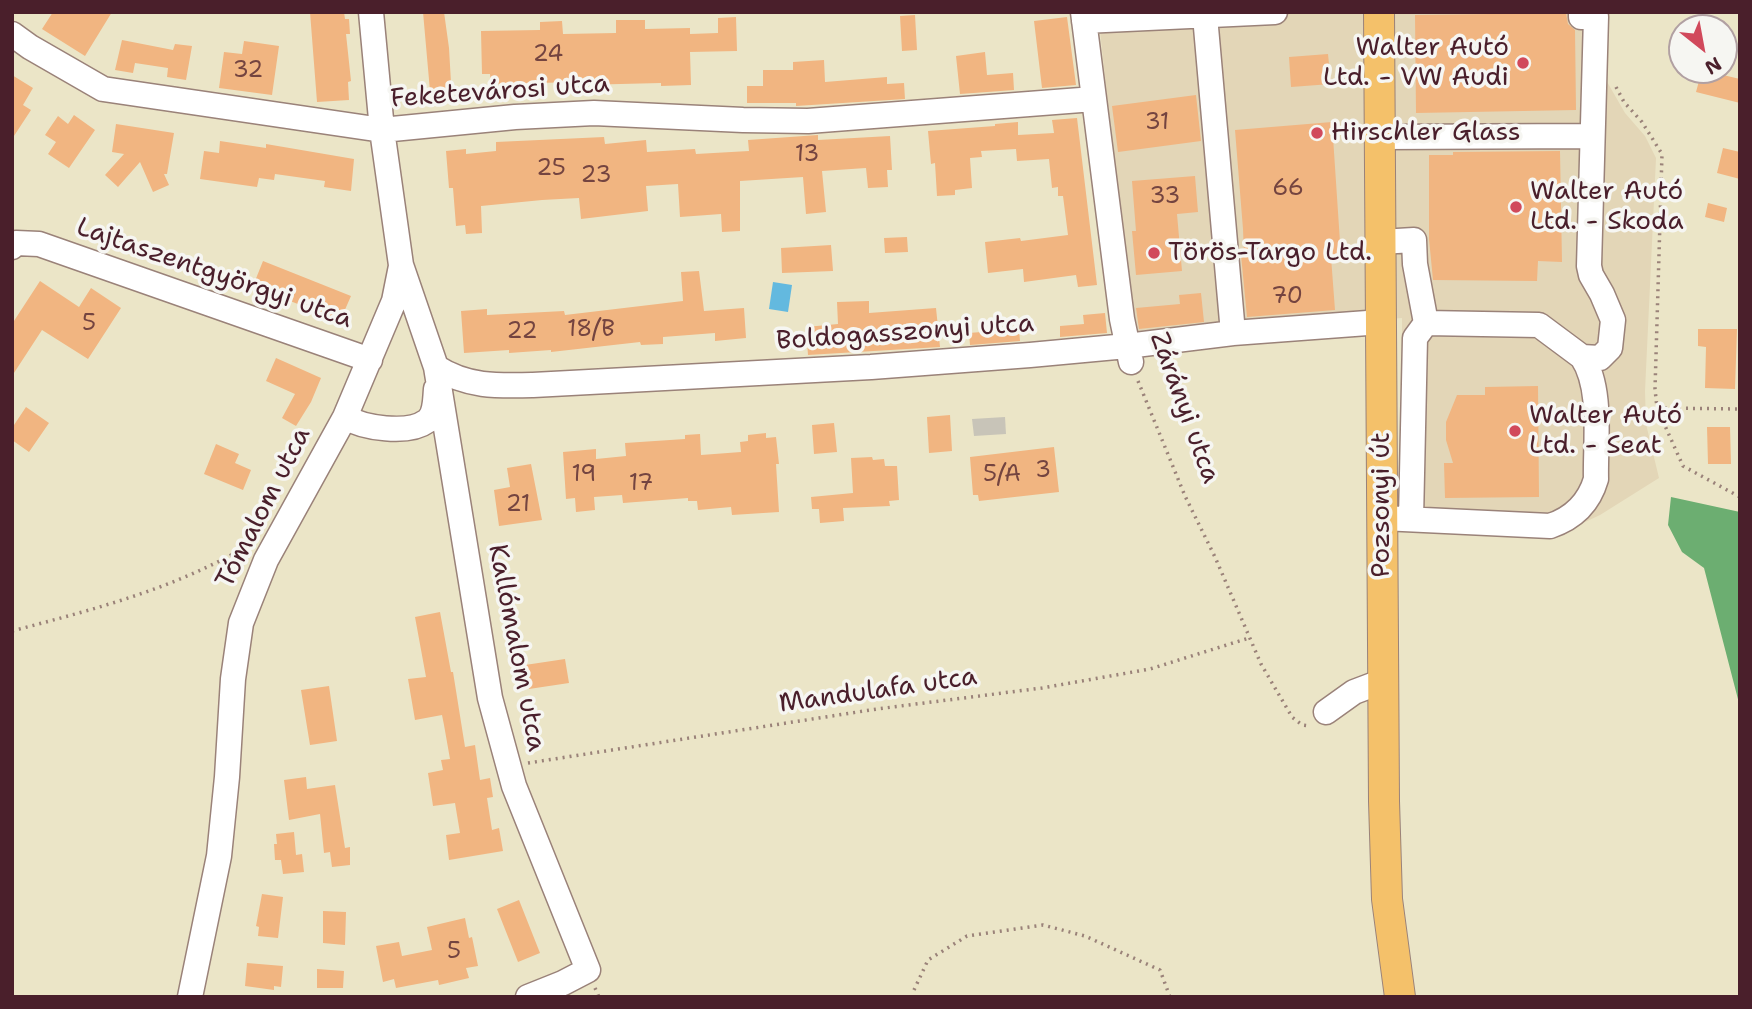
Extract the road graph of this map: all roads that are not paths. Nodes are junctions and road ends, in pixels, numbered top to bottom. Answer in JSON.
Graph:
{"nodes":[{"id":1,"x":371,"y":12,"type":"edge"},
{"id":2,"x":1275,"y":12,"type":"edge"},
{"id":3,"x":1379,"y":12,"type":"edge"},
{"id":4,"x":1581,"y":12,"type":"edge"},
{"id":5,"x":1205,"y":16,"type":"junction"},
{"id":6,"x":1084,"y":17,"type":"edge"},
{"id":7,"x":12,"y":34,"type":"edge"},
{"id":8,"x":1094,"y":99,"type":"junction"},
{"id":9,"x":382,"y":131,"type":"junction"},
{"id":10,"x":1592,"y":136,"type":"junction"},
{"id":11,"x":1379,"y":145,"type":"junction"},
{"id":12,"x":1440,"y":148,"type":"dead end"},
{"id":13,"x":1380,"y":242,"type":"junction"},
{"id":14,"x":12,"y":247,"type":"edge"},
{"id":15,"x":401,"y":265,"type":"junction"},
{"id":16,"x":1381,"y":322,"type":"junction"},
{"id":17,"x":1426,"y":323,"type":"junction"},
{"id":18,"x":1233,"y":333,"type":"junction"},
{"id":19,"x":1129,"y":355,"type":"junction"},
{"id":20,"x":1582,"y":358,"type":"junction"},
{"id":21,"x":370,"y":360,"type":"junction"},
{"id":22,"x":436,"y":367,"type":"junction"},
{"id":23,"x":345,"y":417,"type":"junction"},
{"id":24,"x":1382,"y":518,"type":"junction"},
{"id":25,"x":1412,"y":519,"type":"junction"},
{"id":26,"x":1383,"y":681,"type":"junction"},
{"id":27,"x":1326,"y":712,"type":"road end"},
{"id":28,"x":190,"y":997,"type":"edge"},
{"id":29,"x":528,"y":997,"type":"edge"},
{"id":30,"x":1400,"y":997,"type":"edge"}],
"edges":[{"from":1,"to":9,"type":"street","name":"Tómalom utca"},
{"from":2,"to":5,"type":"street"},
{"from":3,"to":11,"type":"main road","name":"Pozsonyi út"},
{"from":4,"to":10,"type":"street"},
{"from":5,"to":6,"type":"street"},
{"from":5,"to":18,"type":"street"},
{"from":6,"to":8,"type":"street","name":"Zárányi utca"},
{"from":7,"to":9,"type":"street","name":"Feketevárosi utca"},
{"from":8,"to":9,"type":"street","name":"Feketevárosi utca"},
{"from":8,"to":19,"type":"street","name":"Zárányi utca"},
{"from":9,"to":15,"type":"street","name":"Tómalom utca"},
{"from":10,"to":11,"type":"street"},
{"from":10,"to":20,"type":"street"},
{"from":11,"to":12,"type":"street"},
{"from":11,"to":13,"type":"main road","name":"Pozsonyi út"},
{"from":13,"to":16,"type":"main road","name":"Pozsonyi út"},
{"from":13,"to":17,"type":"street"},
{"from":14,"to":21,"type":"street","name":"Lajtaszentgyörgyi utca"},
{"from":15,"to":21,"type":"street","name":"Tómalom utca"},
{"from":15,"to":22,"type":"street","name":"Tómalom utca"},
{"from":16,"to":18,"type":"street","name":"Boldogasszonyi utca"},
{"from":16,"to":24,"type":"main road","name":"Pozsonyi út"},
{"from":17,"to":20,"type":"street"},
{"from":17,"to":25,"type":"street"},
{"from":18,"to":19,"type":"street","name":"Boldogasszonyi utca"},
{"from":19,"to":22,"type":"street","name":"Boldogasszonyi utca"},
{"from":20,"to":25,"type":"street"},
{"from":21,"to":23,"type":"street","name":"Tómalom utca"},
{"from":22,"to":23,"type":"street"},
{"from":22,"to":29,"type":"street","name":"Kallómalom utca"},
{"from":23,"to":28,"type":"street","name":"Tómalom utca"},
{"from":24,"to":25,"type":"street"},
{"from":24,"to":26,"type":"main road","name":"Pozsonyi út"},
{"from":26,"to":27,"type":"street"},
{"from":26,"to":30,"type":"main road","name":"Pozsonyi út"}]}
